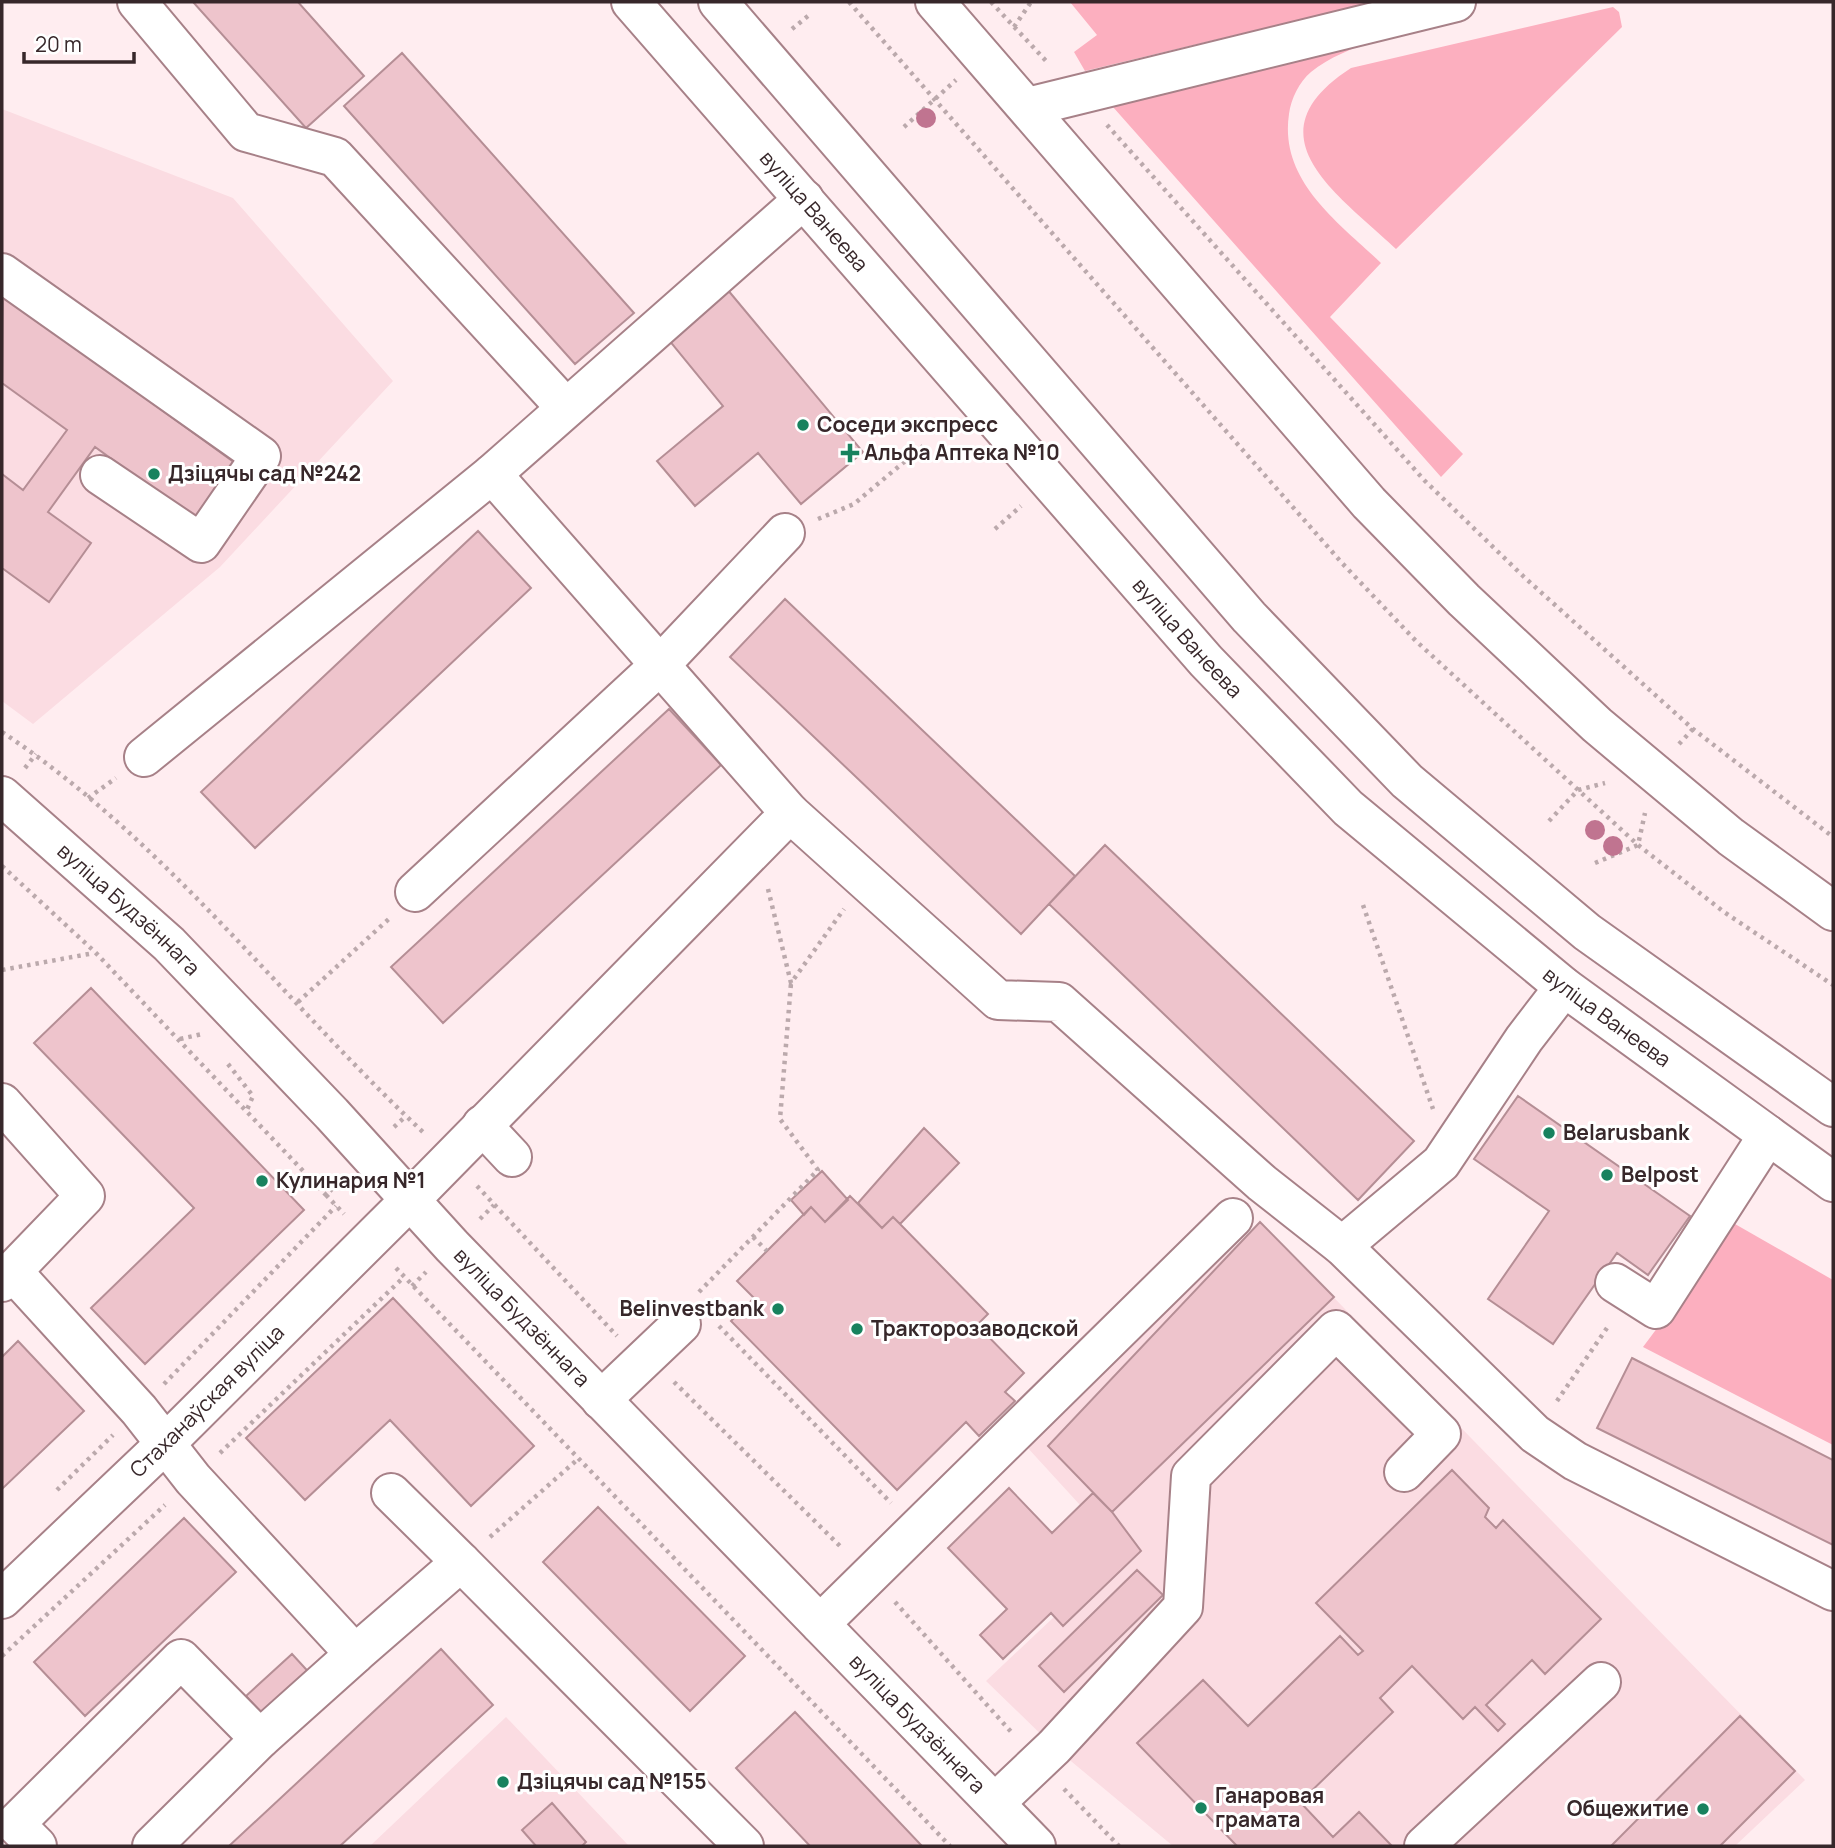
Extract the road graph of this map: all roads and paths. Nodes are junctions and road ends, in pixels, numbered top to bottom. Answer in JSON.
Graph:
{"nodes":[{"id":1,"x":137,"y":2,"type":"edge"},
{"id":2,"x":631,"y":2,"type":"edge"},
{"id":3,"x":719,"y":2,"type":"edge"},
{"id":4,"x":849,"y":2,"type":"edge"},
{"id":5,"x":935,"y":2,"type":"edge"},
{"id":6,"x":991,"y":2,"type":"edge"},
{"id":7,"x":1456,"y":2,"type":"edge"},
{"id":8,"x":1078,"y":95,"type":"junction"},
{"id":9,"x":1028,"y":107,"type":"junction"},
{"id":10,"x":804,"y":199,"type":"junction"},
{"id":11,"x":2,"y":273,"type":"edge"},
{"id":12,"x":566,"y":408,"type":"junction"},
{"id":13,"x":923,"y":446,"type":"dead end"},
{"id":14,"x":492,"y":474,"type":"junction"},
{"id":15,"x":100,"y":475,"type":"dead end"},
{"id":16,"x":785,"y":533,"type":"joint"},
{"id":17,"x":660,"y":665,"type":"junction"},
{"id":18,"x":2,"y":732,"type":"edge"},
{"id":19,"x":144,"y":757,"type":"dead end"},
{"id":20,"x":1654,"y":772,"type":"junction"},
{"id":21,"x":1578,"y":790,"type":"junction"},
{"id":22,"x":2,"y":796,"type":"edge"},
{"id":23,"x":790,"y":813,"type":"junction"},
{"id":24,"x":1549,"y":821,"type":"dead end"},
{"id":25,"x":1833,"y":836,"type":"edge"},
{"id":26,"x":757,"y":845,"type":"junction"},
{"id":27,"x":2,"y":867,"type":"edge"},
{"id":28,"x":2,"y":874,"type":"edge"},
{"id":29,"x":864,"y":880,"type":"junction"},
{"id":30,"x":407,"y":901,"type":"joint"},
{"id":31,"x":1363,"y":905,"type":"dead end"},
{"id":32,"x":1833,"y":911,"type":"edge"},
{"id":33,"x":95,"y":953,"type":"junction"},
{"id":34,"x":2,"y":970,"type":"edge"},
{"id":35,"x":791,"y":983,"type":"junction"},
{"id":36,"x":1833,"y":985,"type":"edge"},
{"id":37,"x":1564,"y":987,"type":"junction"},
{"id":38,"x":298,"y":1002,"type":"junction"},
{"id":39,"x":179,"y":1039,"type":"junction"},
{"id":40,"x":209,"y":1042,"type":"dead end"},
{"id":41,"x":222,"y":1058,"type":"dead end"},
{"id":42,"x":2,"y":1102,"type":"edge"},
{"id":43,"x":1833,"y":1107,"type":"edge"},
{"id":44,"x":246,"y":1112,"type":"junction"},
{"id":45,"x":406,"y":1115,"type":"junction"},
{"id":46,"x":481,"y":1125,"type":"junction"},
{"id":47,"x":1768,"y":1135,"type":"junction"},
{"id":48,"x":368,"y":1153,"type":"junction"},
{"id":49,"x":1448,"y":1153,"type":"junction"},
{"id":50,"x":450,"y":1157,"type":"junction"},
{"id":51,"x":512,"y":1157,"type":"dead end"},
{"id":52,"x":1833,"y":1182,"type":"edge"},
{"id":53,"x":326,"y":1195,"type":"junction"},
{"id":54,"x":410,"y":1200,"type":"junction"},
{"id":55,"x":336,"y":1206,"type":"junction"},
{"id":56,"x":1233,"y":1218,"type":"dead end"},
{"id":57,"x":753,"y":1237,"type":"junction"},
{"id":58,"x":369,"y":1240,"type":"junction"},
{"id":59,"x":1342,"y":1246,"type":"junction"},
{"id":60,"x":767,"y":1251,"type":"dead end"},
{"id":61,"x":7,"y":1277,"type":"edge"},
{"id":62,"x":1615,"y":1283,"type":"dead end"},
{"id":63,"x":695,"y":1313,"type":"junction"},
{"id":64,"x":648,"y":1356,"type":"junction"},
{"id":65,"x":601,"y":1400,"type":"junction"},
{"id":66,"x":139,"y":1410,"type":"junction"},
{"id":67,"x":166,"y":1443,"type":"junction"},
{"id":68,"x":578,"y":1459,"type":"junction"},
{"id":69,"x":1404,"y":1472,"type":"dead end"},
{"id":70,"x":391,"y":1493,"type":"dead end"},
{"id":71,"x":51,"y":1496,"type":"dead end"},
{"id":72,"x":901,"y":1501,"type":"dead end"},
{"id":73,"x":461,"y":1562,"type":"junction"},
{"id":74,"x":871,"y":1576,"type":"junction"},
{"id":75,"x":1833,"y":1591,"type":"edge"},
{"id":76,"x":2,"y":1599,"type":"edge"},
{"id":77,"x":820,"y":1624,"type":"junction"},
{"id":78,"x":355,"y":1654,"type":"junction"},
{"id":79,"x":1601,"y":1682,"type":"dead end"},
{"id":80,"x":260,"y":1739,"type":"junction"},
{"id":81,"x":1038,"y":1762,"type":"junction"},
{"id":82,"x":995,"y":1802,"type":"junction"},
{"id":83,"x":18,"y":1835,"type":"edge"},
{"id":84,"x":152,"y":1846,"type":"edge"},
{"id":85,"x":744,"y":1846,"type":"edge"},
{"id":86,"x":950,"y":1846,"type":"edge"},
{"id":87,"x":1036,"y":1846,"type":"edge"},
{"id":88,"x":1119,"y":1846,"type":"edge"},
{"id":89,"x":1424,"y":1846,"type":"edge"}],
"edges":[{"from":1,"to":12,"type":"main road"},
{"from":2,"to":10,"type":"main road","name":"вуліца Ванеева"},
{"from":3,"to":43,"type":"main road"},
{"from":4,"to":21,"type":"path"},
{"from":5,"to":9,"type":"main road"},
{"from":6,"to":8,"type":"path"},
{"from":7,"to":8,"type":"main road"},
{"from":8,"to":9,"type":"main road"},
{"from":8,"to":25,"type":"path"},
{"from":9,"to":20,"type":"main road"},
{"from":10,"to":12,"type":"main road"},
{"from":10,"to":37,"type":"main road","name":"вуліца Ванеева"},
{"from":11,"to":15,"type":"main road"},
{"from":12,"to":14,"type":"main road"},
{"from":13,"to":16,"type":"path"},
{"from":14,"to":17,"type":"main road"},
{"from":14,"to":19,"type":"main road"},
{"from":16,"to":17,"type":"main road"},
{"from":17,"to":23,"type":"main road"},
{"from":17,"to":30,"type":"main road"},
{"from":18,"to":38,"type":"path"},
{"from":20,"to":21,"type":"path"},
{"from":20,"to":32,"type":"main road"},
{"from":21,"to":24,"type":"path"},
{"from":21,"to":36,"type":"path"},
{"from":22,"to":48,"type":"main road","name":"вуліца Будзённага"},
{"from":23,"to":26,"type":"main road","name":"Стаханаўская вуліца"},
{"from":23,"to":29,"type":"main road"},
{"from":26,"to":35,"type":"path"},
{"from":26,"to":46,"type":"main road","name":"Стаханаўская вуліца"},
{"from":27,"to":28,"type":"path"},
{"from":27,"to":33,"type":"path"},
{"from":29,"to":35,"type":"path"},
{"from":29,"to":59,"type":"main road"},
{"from":30,"to":38,"type":"path"},
{"from":31,"to":49,"type":"path"},
{"from":33,"to":34,"type":"path"},
{"from":33,"to":39,"type":"path"},
{"from":35,"to":57,"type":"path"},
{"from":37,"to":47,"type":"main road","name":"вуліца Ванеева"},
{"from":37,"to":49,"type":"main road"},
{"from":38,"to":45,"type":"path"},
{"from":39,"to":40,"type":"path"},
{"from":39,"to":44,"type":"path"},
{"from":41,"to":44,"type":"path"},
{"from":42,"to":61,"type":"main road"},
{"from":44,"to":53,"type":"path"},
{"from":45,"to":48,"type":"path"},
{"from":45,"to":50,"type":"path"},
{"from":46,"to":50,"type":"main road","name":"Стаханаўская вуліца"},
{"from":46,"to":51,"type":"main road"},
{"from":47,"to":52,"type":"main road","name":"вуліца Ванеева"},
{"from":47,"to":62,"type":"main road"},
{"from":48,"to":53,"type":"path"},
{"from":48,"to":54,"type":"main road","name":"вуліца Будзённага"},
{"from":49,"to":59,"type":"main road"},
{"from":50,"to":54,"type":"main road","name":"Стаханаўская вуліца"},
{"from":50,"to":64,"type":"path"},
{"from":53,"to":55,"type":"path"},
{"from":54,"to":58,"type":"main road","name":"Стаханаўская вуліца"},
{"from":54,"to":65,"type":"main road","name":"вуліца Будзённага"},
{"from":55,"to":58,"type":"path"},
{"from":55,"to":66,"type":"path"},
{"from":56,"to":74,"type":"main road"},
{"from":57,"to":60,"type":"path"},
{"from":57,"to":63,"type":"path"},
{"from":58,"to":67,"type":"main road","name":"Стаханаўская вуліца"},
{"from":58,"to":68,"type":"path"},
{"from":59,"to":75,"type":"main road"},
{"from":61,"to":66,"type":"main road"},
{"from":63,"to":64,"type":"main road"},
{"from":63,"to":72,"type":"path"},
{"from":64,"to":65,"type":"main road"},
{"from":64,"to":74,"type":"path"},
{"from":65,"to":77,"type":"main road","name":"вуліца Будзённага"},
{"from":66,"to":67,"type":"main road"},
{"from":66,"to":71,"type":"path"},
{"from":67,"to":76,"type":"main road","name":"Стаханаўская вуліца"},
{"from":67,"to":78,"type":"main road"},
{"from":68,"to":73,"type":"path"},
{"from":68,"to":86,"type":"path"},
{"from":69,"to":81,"type":"main road"},
{"from":70,"to":73,"type":"main road"},
{"from":73,"to":78,"type":"main road"},
{"from":73,"to":85,"type":"main road"},
{"from":74,"to":77,"type":"main road"},
{"from":74,"to":81,"type":"path"},
{"from":77,"to":82,"type":"main road","name":"вуліца Будзённага"},
{"from":78,"to":80,"type":"main road"},
{"from":79,"to":89,"type":"main road"},
{"from":80,"to":83,"type":"main road"},
{"from":80,"to":84,"type":"main road"},
{"from":81,"to":82,"type":"main road"},
{"from":81,"to":88,"type":"path"},
{"from":82,"to":87,"type":"main road","name":"вуліца Будзённага"}]}
